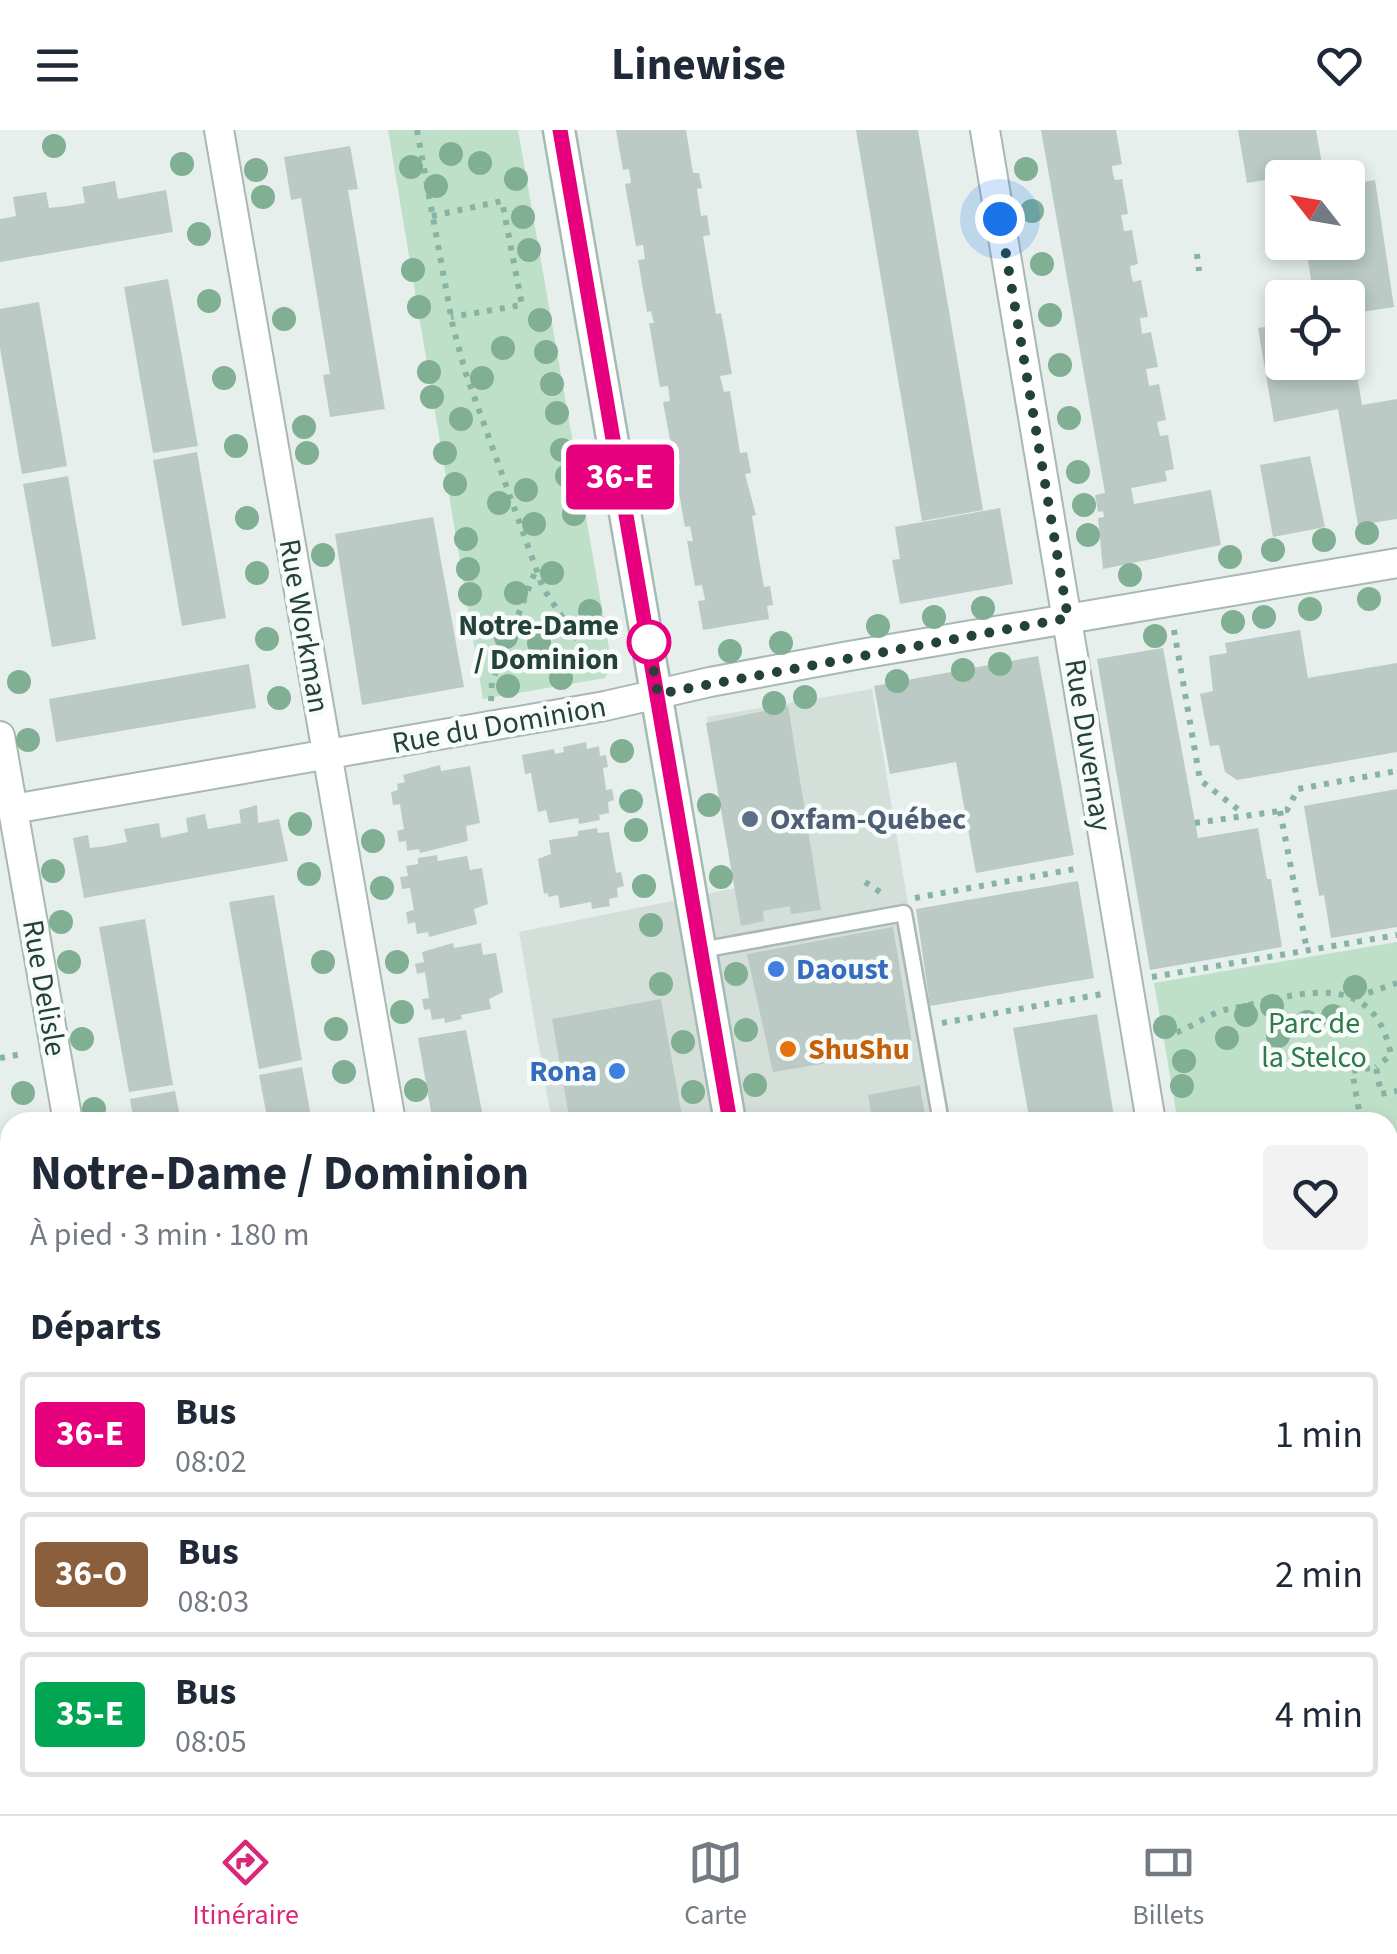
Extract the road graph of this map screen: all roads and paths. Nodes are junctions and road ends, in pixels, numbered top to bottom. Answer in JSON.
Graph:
{"nodes":[{"id":1,"x":219,"y":130,"type":"edge"},
{"id":2,"x":417,"y":130,"type":"edge"},
{"id":3,"x":560,"y":130,"type":"edge"},
{"id":4,"x":984,"y":130,"type":"edge"},
{"id":5,"x":432,"y":216,"type":"junction"},
{"id":6,"x":1197,"y":254,"type":"dead end"},
{"id":7,"x":1199,"y":271,"type":"dead end"},
{"id":8,"x":451,"y":317,"type":"junction"},
{"id":9,"x":1397,"y":563,"type":"edge"},
{"id":10,"x":536,"y":570,"type":"junction"},
{"id":11,"x":1068,"y":618,"type":"junction"},
{"id":12,"x":1174,"y":626,"type":"dead end"},
{"id":13,"x":606,"y":682,"type":"dead end"},
{"id":14,"x":658,"y":694,"type":"junction"},
{"id":15,"x":491,"y":702,"type":"dead end"},
{"id":16,"x":0,"y":736,"type":"edge"},
{"id":17,"x":327,"y":756,"type":"junction"},
{"id":18,"x":1397,"y":771,"type":"edge"},
{"id":19,"x":13,"y":809,"type":"junction"},
{"id":20,"x":1280,"y":811,"type":"junction"},
{"id":21,"x":1245,"y":814,"type":"junction"},
{"id":22,"x":1195,"y":822,"type":"dead end"},
{"id":23,"x":1086,"y":867,"type":"dead end"},
{"id":24,"x":914,"y":898,"type":"dead end"},
{"id":25,"x":1397,"y":935,"type":"edge"},
{"id":26,"x":700,"y":950,"type":"junction"},
{"id":27,"x":1307,"y":950,"type":"junction"},
{"id":28,"x":1148,"y":978,"type":"dead end"},
{"id":29,"x":1397,"y":983,"type":"edge"},
{"id":30,"x":1108,"y":992,"type":"dead end"},
{"id":31,"x":1355,"y":998,"type":"junction"},
{"id":32,"x":933,"y":1026,"type":"dead end"},
{"id":33,"x":1158,"y":1037,"type":"dead end"},
{"id":34,"x":22,"y":1054,"type":"dead end"},
{"id":35,"x":0,"y":1058,"type":"edge"},
{"id":36,"x":1376,"y":1067,"type":"junction"},
{"id":37,"x":1397,"y":1091,"type":"edge"},
{"id":38,"x":66,"y":1112,"type":"edge"},
{"id":39,"x":389,"y":1112,"type":"edge"},
{"id":40,"x":728,"y":1112,"type":"edge"},
{"id":41,"x":938,"y":1112,"type":"edge"},
{"id":42,"x":1149,"y":1112,"type":"edge"},
{"id":43,"x":1358,"y":1112,"type":"edge"}],
"edges":[{"from":1,"to":17,"type":"street","name":"Rue Workman"},
{"from":2,"to":5,"type":"path"},
{"from":3,"to":14,"type":"main road"},
{"from":4,"to":11,"type":"street","name":"Rue Duvernay"},
{"from":5,"to":8,"type":"path"},
{"from":5,"to":8,"type":"path"},
{"from":6,"to":7,"type":"path"},
{"from":8,"to":10,"type":"path"},
{"from":9,"to":11,"type":"street","name":"Rue du Dominion"},
{"from":10,"to":13,"type":"path"},
{"from":10,"to":15,"type":"path"},
{"from":11,"to":14,"type":"street","name":"Rue du Dominion"},
{"from":11,"to":42,"type":"street","name":"Rue Duvernay"},
{"from":12,"to":21,"type":"path"},
{"from":14,"to":17,"type":"street","name":"Rue du Dominion"},
{"from":14,"to":26,"type":"main road"},
{"from":16,"to":19,"type":"street","name":"Rue Delisle"},
{"from":17,"to":19,"type":"street","name":"Rue du Dominion"},
{"from":17,"to":39,"type":"street","name":"Rue Workman"},
{"from":18,"to":20,"type":"path"},
{"from":19,"to":38,"type":"street","name":"Rue Delisle"},
{"from":20,"to":21,"type":"path"},
{"from":20,"to":27,"type":"path"},
{"from":21,"to":22,"type":"path"},
{"from":23,"to":24,"type":"path"},
{"from":25,"to":27,"type":"path"},
{"from":26,"to":40,"type":"main road"},
{"from":26,"to":41,"type":"lane"},
{"from":27,"to":28,"type":"path"},
{"from":29,"to":31,"type":"path"},
{"from":30,"to":32,"type":"path"},
{"from":31,"to":33,"type":"path"},
{"from":31,"to":36,"type":"path"},
{"from":34,"to":35,"type":"path"},
{"from":36,"to":37,"type":"path"},
{"from":36,"to":43,"type":"path"}]}
